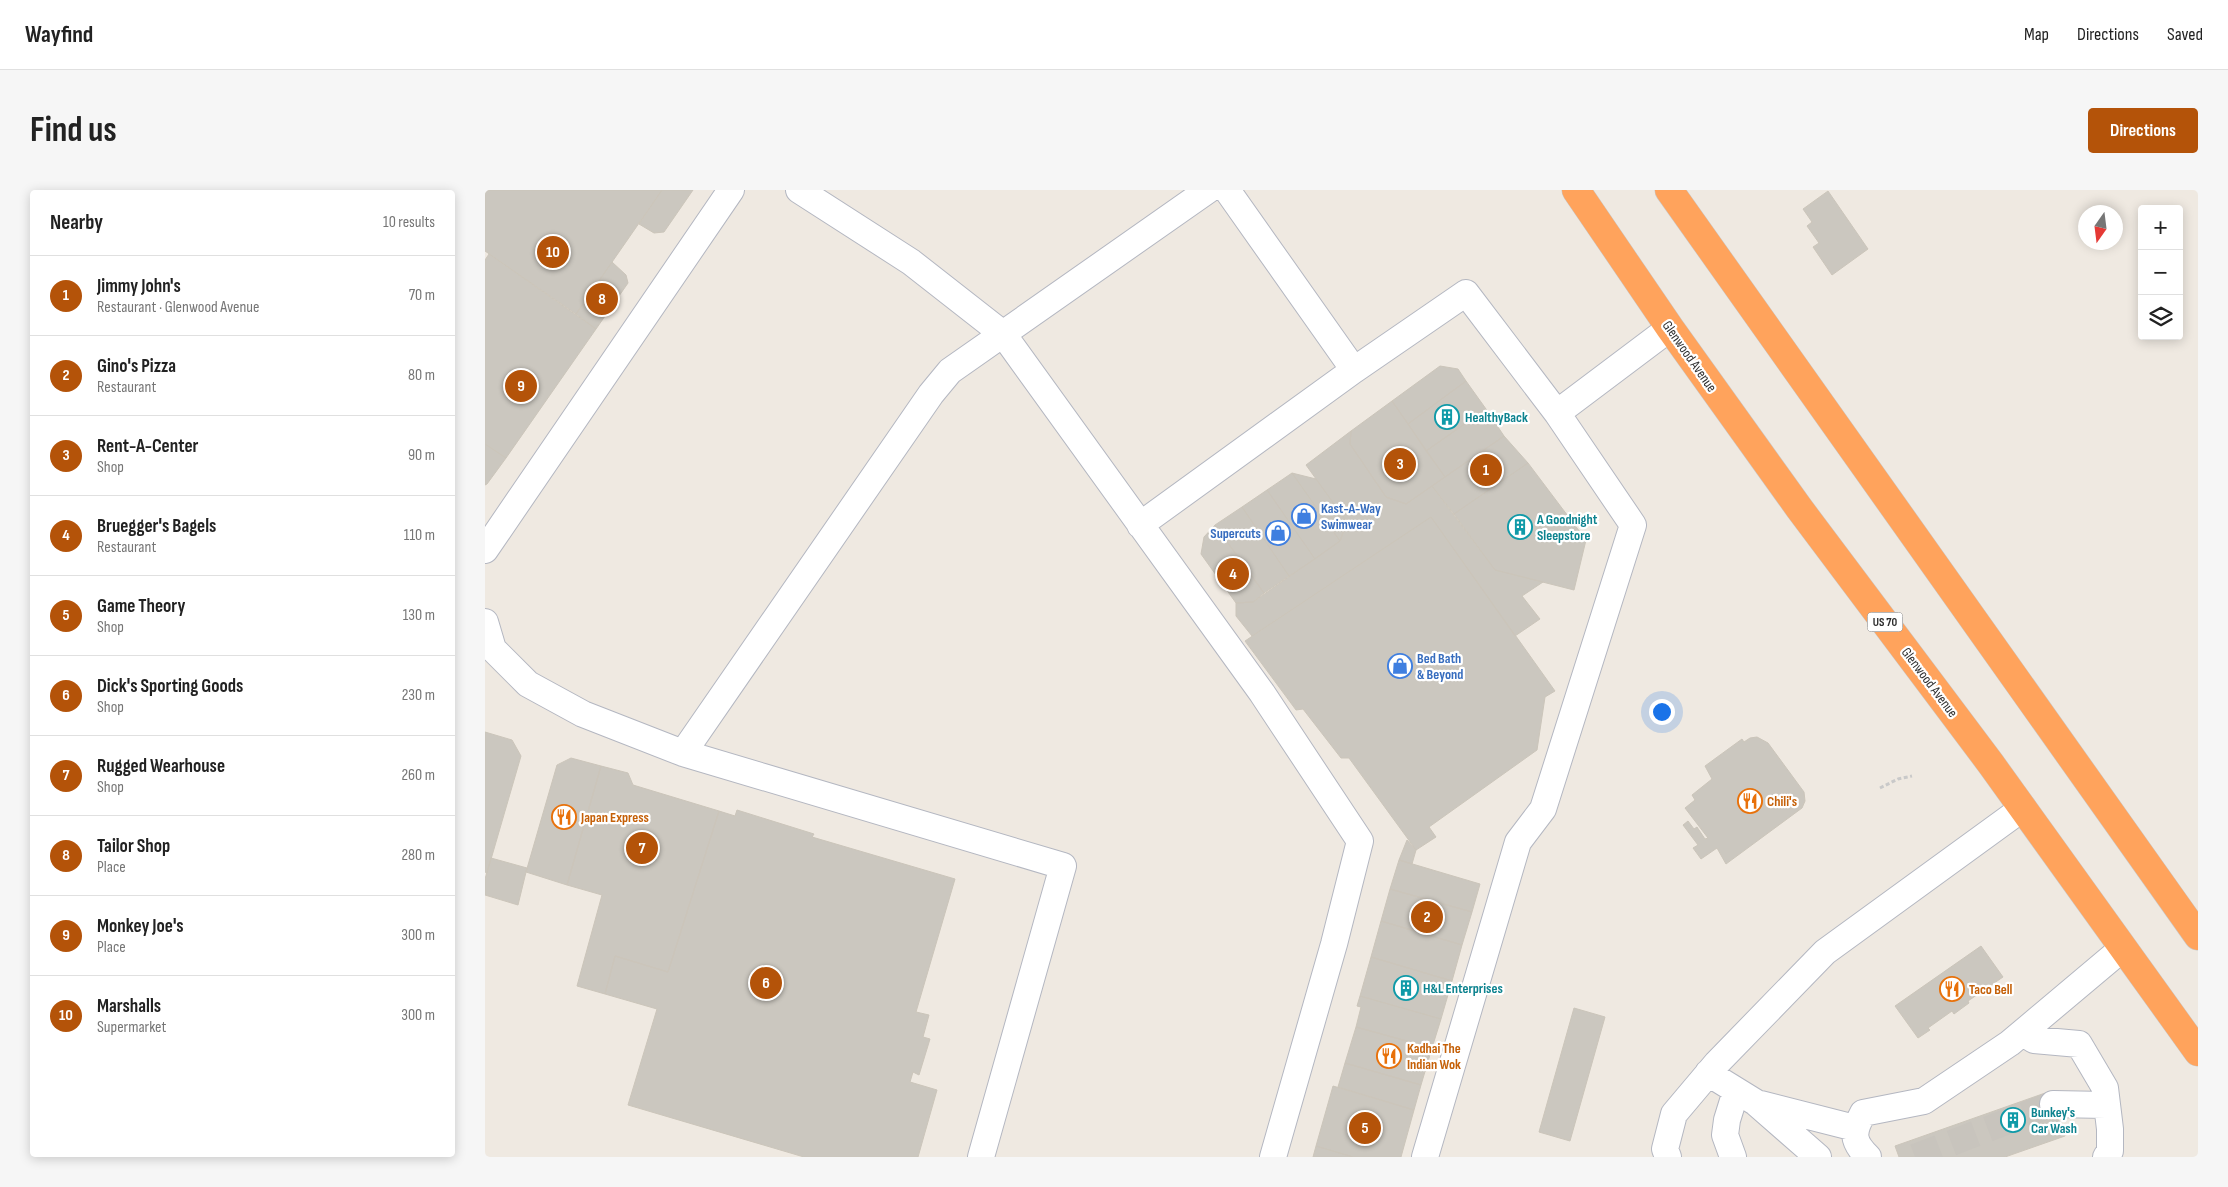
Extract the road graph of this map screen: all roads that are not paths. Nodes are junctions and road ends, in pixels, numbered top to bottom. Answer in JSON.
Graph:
{"nodes":[{"id":1,"x":731,"y":190,"type":"edge"},
{"id":2,"x":799,"y":190,"type":"edge"},
{"id":3,"x":1208,"y":190,"type":"edge"},
{"id":4,"x":1227,"y":190,"type":"edge"},
{"id":5,"x":1576,"y":190,"type":"edge"},
{"id":6,"x":1669,"y":190,"type":"edge"},
{"id":7,"x":1670,"y":328,"type":"junction"},
{"id":8,"x":1003,"y":334,"type":"junction"},
{"id":9,"x":1354,"y":370,"type":"junction"},
{"id":10,"x":1557,"y":414,"type":"junction"},
{"id":11,"x":1140,"y":524,"type":"junction"},
{"id":12,"x":485,"y":550,"type":"edge"},
{"id":13,"x":485,"y":622,"type":"edge"},
{"id":14,"x":683,"y":752,"type":"junction"},
{"id":15,"x":2023,"y":808,"type":"junction"},
{"id":16,"x":2198,"y":936,"type":"edge"},
{"id":17,"x":2123,"y":948,"type":"junction"},
{"id":18,"x":2023,"y":1033,"type":"junction"},
{"id":19,"x":2198,"y":1052,"type":"edge"},
{"id":20,"x":1708,"y":1073,"type":"junction"},
{"id":21,"x":1745,"y":1097,"type":"junction"},
{"id":22,"x":2053,"y":1104,"type":"tunnel mouth"},
{"id":23,"x":2106,"y":1105,"type":"junction"},
{"id":24,"x":1855,"y":1128,"type":"junction"},
{"id":25,"x":981,"y":1157,"type":"edge"},
{"id":26,"x":1273,"y":1157,"type":"edge"},
{"id":27,"x":1425,"y":1157,"type":"edge"},
{"id":28,"x":1668,"y":1157,"type":"edge"},
{"id":29,"x":1733,"y":1157,"type":"edge"},
{"id":30,"x":1818,"y":1157,"type":"edge"},
{"id":31,"x":1868,"y":1157,"type":"edge"},
{"id":32,"x":2106,"y":1157,"type":"edge"}],
"edges":[{"from":1,"to":12,"type":"lane"},
{"from":2,"to":8,"type":"lane"},
{"from":3,"to":8,"type":"lane"},
{"from":4,"to":9,"type":"lane"},
{"from":5,"to":7,"type":"highway","name":"Glenwood Avenue","number":"US 70"},
{"from":6,"to":16,"type":"highway"},
{"from":7,"to":10,"type":"lane"},
{"from":7,"to":15,"type":"highway","name":"Glenwood Avenue","number":"US 70"},
{"from":8,"to":11,"type":"lane"},
{"from":8,"to":14,"type":"lane"},
{"from":9,"to":10,"type":"lane"},
{"from":9,"to":11,"type":"lane"},
{"from":10,"to":27,"type":"lane"},
{"from":11,"to":26,"type":"lane"},
{"from":13,"to":14,"type":"lane"},
{"from":14,"to":25,"type":"lane"},
{"from":15,"to":17,"type":"highway","name":"Glenwood Avenue","number":"US 70"},
{"from":15,"to":20,"type":"lane"},
{"from":17,"to":18,"type":"lane"},
{"from":17,"to":19,"type":"highway","name":"Glenwood Avenue","number":"US 70"},
{"from":18,"to":23,"type":"lane"},
{"from":18,"to":24,"type":"lane"},
{"from":20,"to":21,"type":"lane"},
{"from":20,"to":28,"type":"lane"},
{"from":21,"to":24,"type":"lane"},
{"from":21,"to":29,"type":"lane"},
{"from":21,"to":30,"type":"lane"},
{"from":22,"to":23,"type":"lane"},
{"from":23,"to":32,"type":"lane"},
{"from":24,"to":31,"type":"lane"}]}
